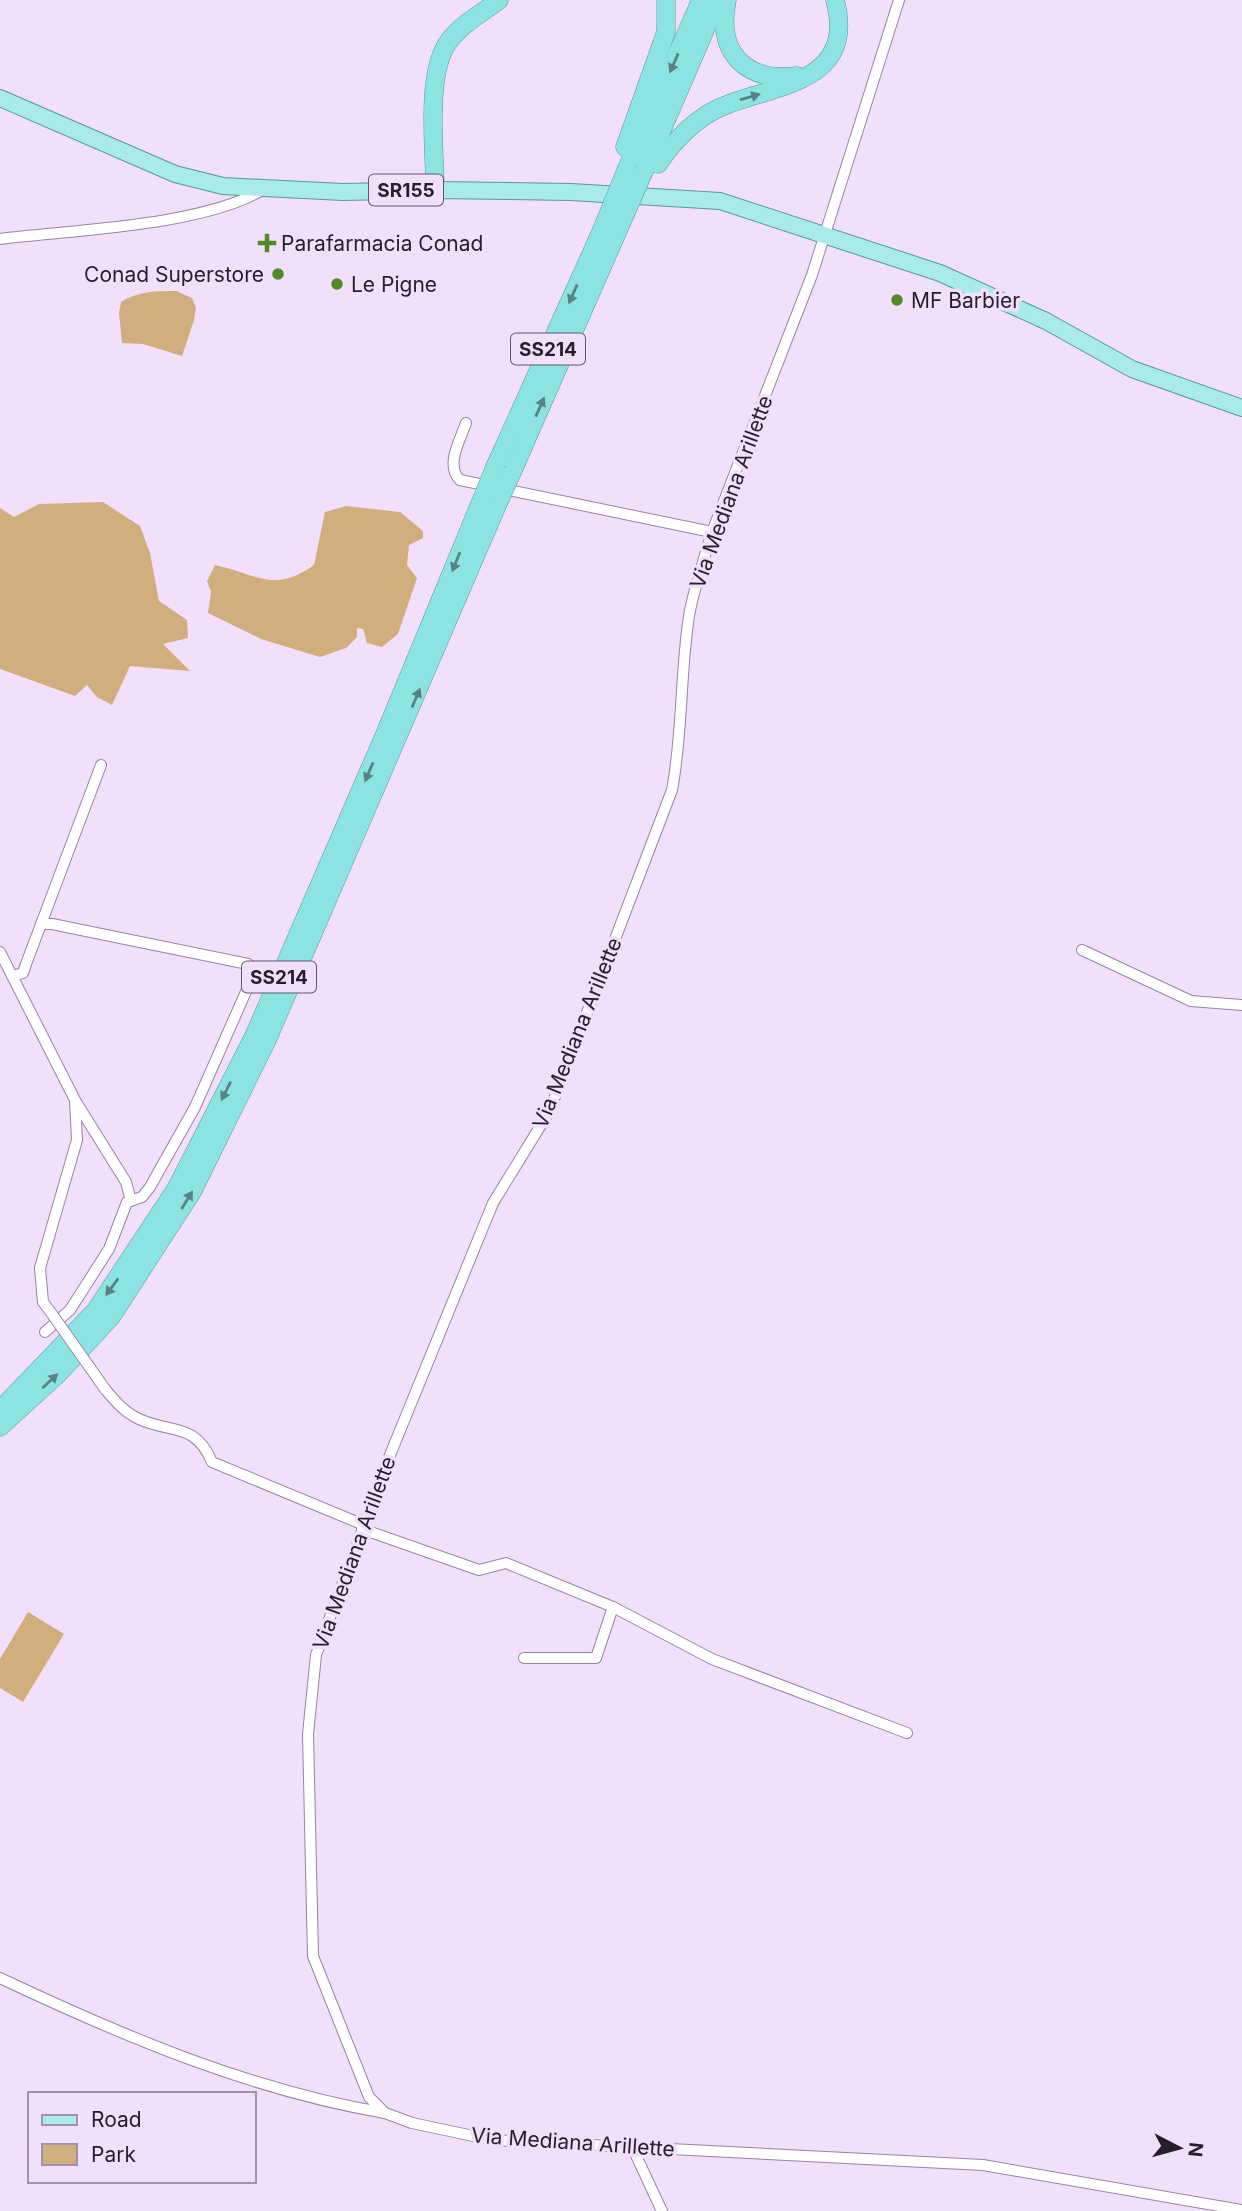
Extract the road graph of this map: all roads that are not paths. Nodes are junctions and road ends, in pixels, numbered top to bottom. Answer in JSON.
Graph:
{"nodes":[{"id":1,"x":666,"y":0,"type":"edge"},
{"id":2,"x":701,"y":0,"type":"edge"},
{"id":3,"x":718,"y":0,"type":"edge"},
{"id":4,"x":727,"y":0,"type":"edge"},
{"id":5,"x":835,"y":0,"type":"edge"},
{"id":6,"x":899,"y":0,"type":"edge"},
{"id":7,"x":498,"y":2,"type":"edge"},
{"id":8,"x":804,"y":78,"type":"junction"},
{"id":9,"x":0,"y":98,"type":"edge"},
{"id":10,"x":637,"y":167,"type":"junction"},
{"id":11,"x":262,"y":190,"type":"junction"},
{"id":12,"x":435,"y":190,"type":"junction"},
{"id":13,"x":619,"y":209,"type":"junction"},
{"id":14,"x":825,"y":234,"type":"junction"},
{"id":15,"x":0,"y":239,"type":"edge"},
{"id":16,"x":1242,"y":408,"type":"edge"},
{"id":17,"x":466,"y":423,"type":"dead end"},
{"id":18,"x":491,"y":500,"type":"junction"},
{"id":19,"x":712,"y":532,"type":"junction"},
{"id":20,"x":101,"y":765,"type":"dead end"},
{"id":21,"x":40,"y":924,"type":"junction"},
{"id":22,"x":1083,"y":950,"type":"dead end"},
{"id":23,"x":0,"y":952,"type":"edge"},
{"id":24,"x":12,"y":976,"type":"junction"},
{"id":25,"x":1242,"y":1005,"type":"edge"},
{"id":26,"x":75,"y":1100,"type":"junction"},
{"id":27,"x":131,"y":1201,"type":"junction"},
{"id":28,"x":45,"y":1332,"type":"dead end"},
{"id":29,"x":0,"y":1410,"type":"edge"},
{"id":30,"x":0,"y":1427,"type":"edge"},
{"id":31,"x":363,"y":1527,"type":"junction"},
{"id":32,"x":613,"y":1607,"type":"junction"},
{"id":33,"x":524,"y":1658,"type":"dead end"},
{"id":34,"x":907,"y":1733,"type":"dead end"},
{"id":35,"x":0,"y":1978,"type":"edge"},
{"id":36,"x":385,"y":2113,"type":"junction"},
{"id":37,"x":634,"y":2149,"type":"junction"},
{"id":38,"x":1167,"y":2197,"type":"junction"},
{"id":39,"x":1242,"y":2210,"type":"edge"},
{"id":40,"x":662,"y":2211,"type":"edge"},
{"id":41,"x":1166,"y":2211,"type":"edge"}],
"edges":[{"from":1,"to":10,"type":"highway"},
{"from":2,"to":10,"type":"highway","number":"SS214","one_way":true},
{"from":3,"to":10,"type":"highway","number":"SS214"},
{"from":4,"to":8,"type":"highway"},
{"from":5,"to":8,"type":"highway"},
{"from":6,"to":14,"type":"street","name":"Via Mediana Arillette"},
{"from":7,"to":12,"type":"highway"},
{"from":10,"to":8,"type":"highway","one_way":true},
{"from":9,"to":11,"type":"main road","number":"SR155"},
{"from":10,"to":13,"type":"highway","number":"SS214","bridge":true},
{"from":10,"to":13,"type":"highway"},
{"from":11,"to":12,"type":"main road","number":"SR155"},
{"from":11,"to":15,"type":"street"},
{"from":12,"to":14,"type":"main road","number":"SR155"},
{"from":13,"to":18,"type":"highway","number":"SS214","bridge":true},
{"from":14,"to":16,"type":"main road","number":"SR155"},
{"from":14,"to":19,"type":"street","name":"Via Mediana Arillette"},
{"from":17,"to":19,"type":"street"},
{"from":18,"to":29,"type":"highway","number":"SS214","one_way":true},
{"from":30,"to":18,"type":"highway","number":"SS214","one_way":true},
{"from":19,"to":31,"type":"street","name":"Via Mediana Arillette"},
{"from":20,"to":21,"type":"street"},
{"from":21,"to":24,"type":"street"},
{"from":21,"to":27,"type":"street"},
{"from":22,"to":25,"type":"street"},
{"from":23,"to":24,"type":"street"},
{"from":24,"to":26,"type":"street"},
{"from":26,"to":27,"type":"street"},
{"from":26,"to":31,"type":"street","bridge":true},
{"from":27,"to":28,"type":"street"},
{"from":31,"to":32,"type":"street"},
{"from":31,"to":36,"type":"street","name":"Via Mediana Arillette"},
{"from":32,"to":33,"type":"street"},
{"from":32,"to":34,"type":"street"},
{"from":35,"to":36,"type":"street"},
{"from":36,"to":37,"type":"street","name":"Via Mediana Arillette"},
{"from":37,"to":38,"type":"street","name":"Via Mediana Arillette"},
{"from":37,"to":40,"type":"street"},
{"from":38,"to":39,"type":"street","name":"Via Mediana Arillette"},
{"from":38,"to":41,"type":"street"}]}
